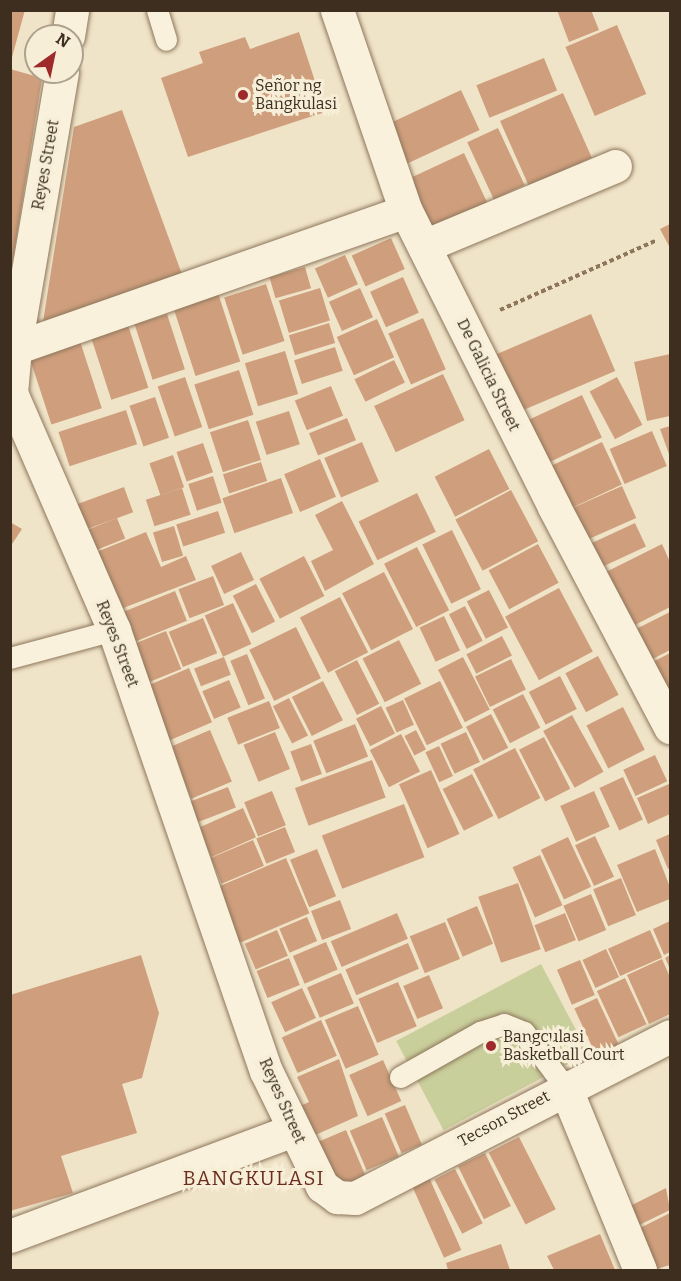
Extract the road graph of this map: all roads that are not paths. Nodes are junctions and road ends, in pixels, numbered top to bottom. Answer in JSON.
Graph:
{"nodes":[{"id":1,"x":156,"y":10,"type":"edge"},
{"id":2,"x":337,"y":10,"type":"edge"},
{"id":3,"x":166,"y":40,"type":"dead end"},
{"id":4,"x":60,"y":84,"type":"edge"},
{"id":5,"x":615,"y":166,"type":"dead end"},
{"id":6,"x":406,"y":211,"type":"junction"},
{"id":7,"x":424,"y":246,"type":"junction"},
{"id":8,"x":15,"y":348,"type":"junction"},
{"id":9,"x":114,"y":630,"type":"junction"},
{"id":10,"x":10,"y":658,"type":"edge"},
{"id":11,"x":670,"y":727,"type":"edge"},
{"id":12,"x":670,"y":1036,"type":"edge"},
{"id":13,"x":400,"y":1077,"type":"dead end"},
{"id":14,"x":565,"y":1087,"type":"junction"},
{"id":15,"x":294,"y":1130,"type":"junction"},
{"id":16,"x":337,"y":1197,"type":"joint"},
{"id":17,"x":10,"y":1236,"type":"edge"},
{"id":18,"x":640,"y":1270,"type":"edge"}],
"edges":[{"from":1,"to":3,"type":"lane"},
{"from":2,"to":6,"type":"street","name":"De Galicia Street"},
{"from":4,"to":8,"type":"street","name":"Reyes Street"},
{"from":5,"to":7,"type":"street"},
{"from":6,"to":7,"type":"street","name":"De Galicia Street"},
{"from":6,"to":8,"type":"street"},
{"from":7,"to":11,"type":"street","name":"De Galicia Street"},
{"from":8,"to":9,"type":"street","name":"Reyes Street"},
{"from":9,"to":10,"type":"lane"},
{"from":9,"to":15,"type":"street","name":"Reyes Street"},
{"from":12,"to":14,"type":"street","name":"Tecson Street"},
{"from":13,"to":14,"type":"lane"},
{"from":14,"to":16,"type":"street","name":"Tecson Street"},
{"from":14,"to":18,"type":"street"},
{"from":15,"to":16,"type":"street","name":"Reyes Street"},
{"from":15,"to":17,"type":"street"}]}
